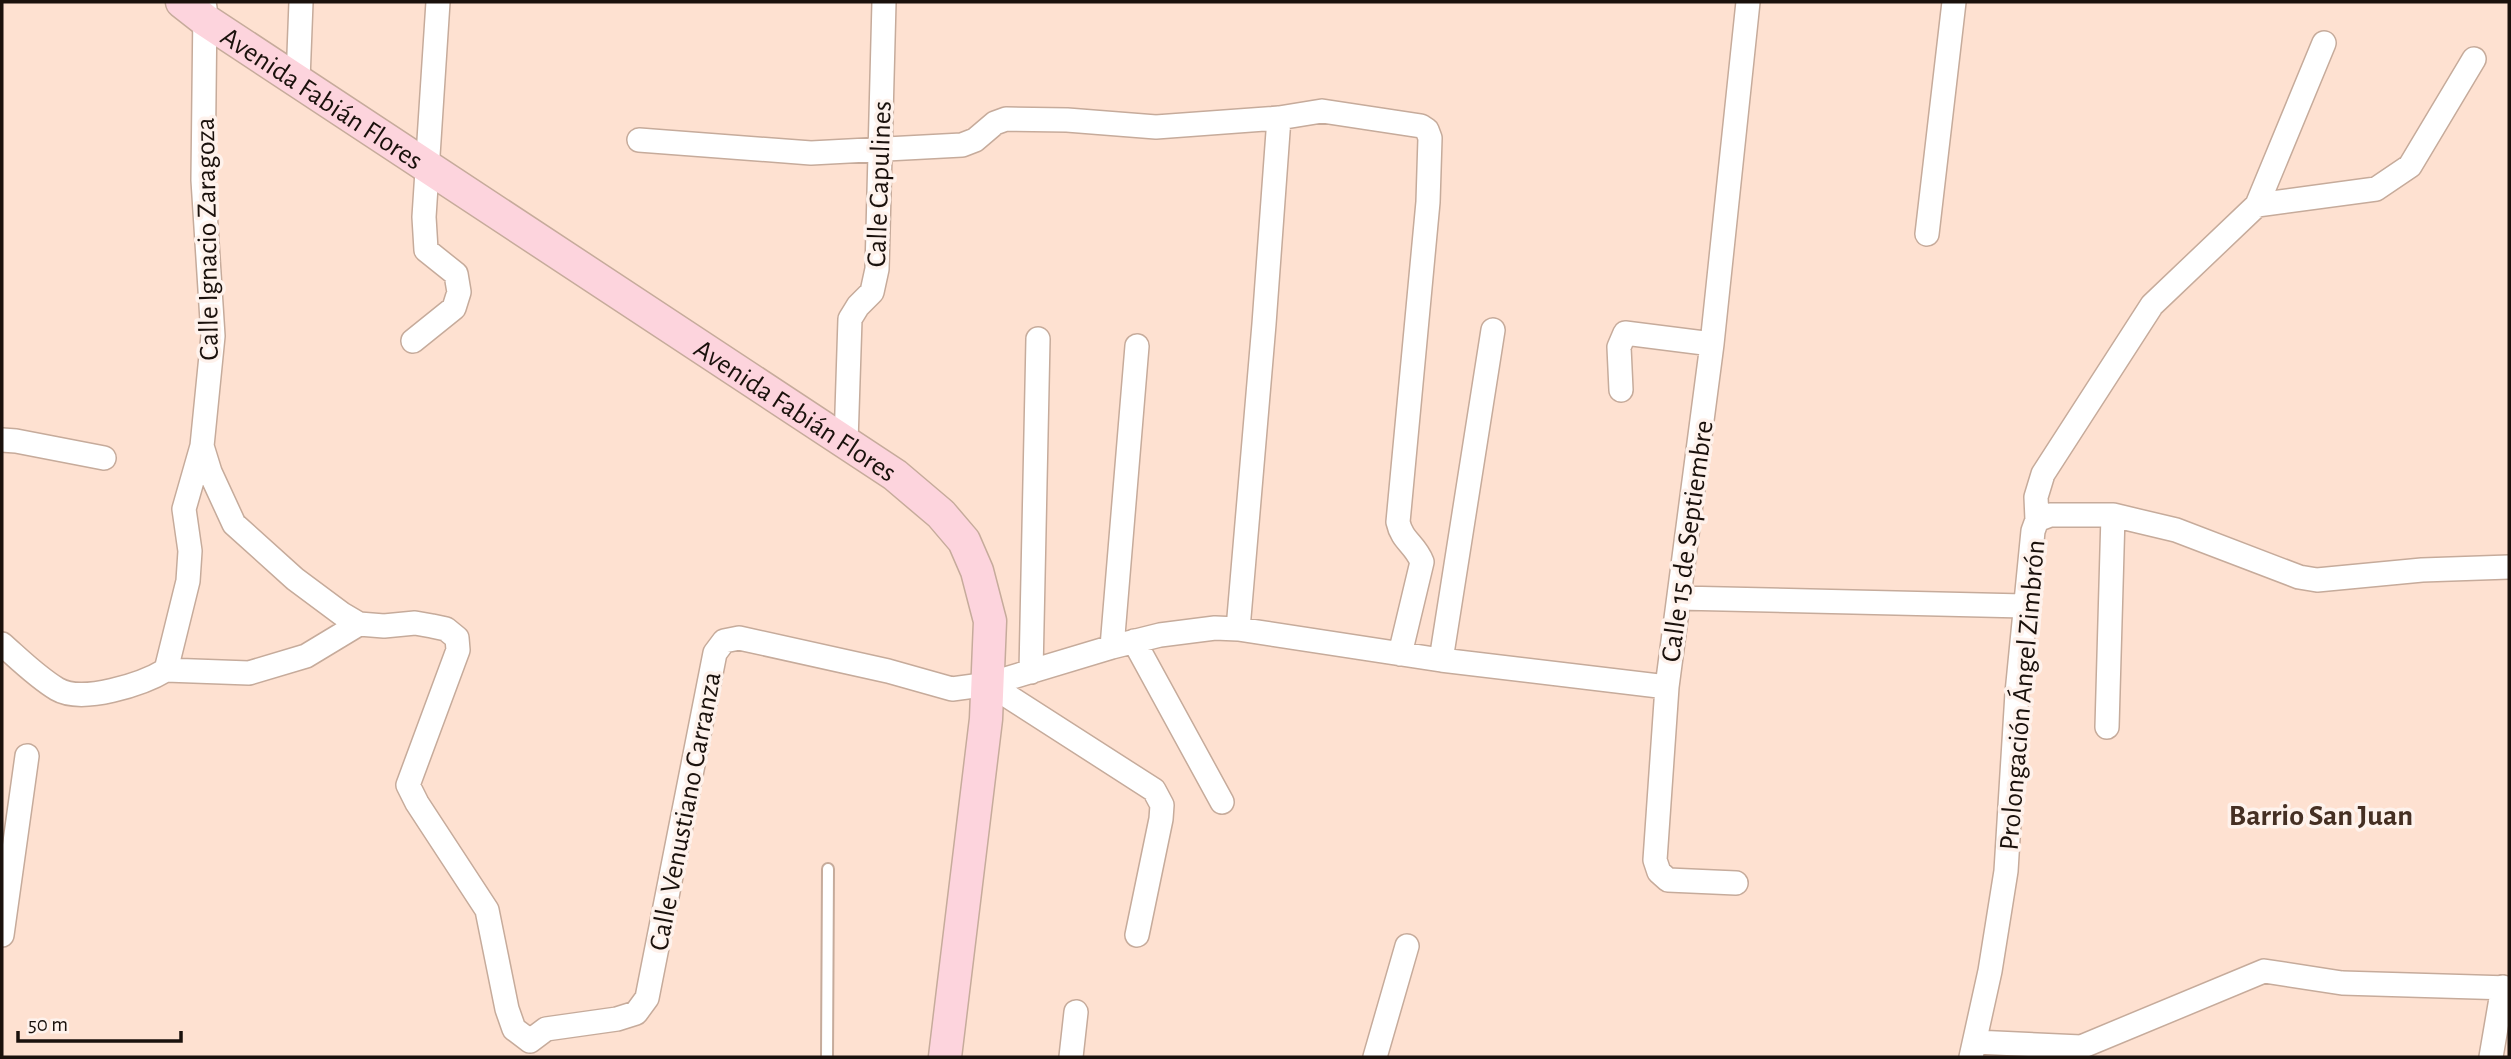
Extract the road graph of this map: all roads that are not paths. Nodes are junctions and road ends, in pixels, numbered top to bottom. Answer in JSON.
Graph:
{"nodes":[{"id":1,"x":300,"y":2,"type":"edge"},
{"id":2,"x":438,"y":2,"type":"edge"},
{"id":3,"x":884,"y":2,"type":"edge"},
{"id":4,"x":1748,"y":2,"type":"edge"},
{"id":5,"x":1954,"y":2,"type":"edge"},
{"id":6,"x":197,"y":8,"type":"edge"},
{"id":7,"x":2324,"y":43,"type":"dead end"},
{"id":8,"x":2474,"y":59,"type":"dead end"},
{"id":9,"x":298,"y":80,"type":"junction"},
{"id":10,"x":1279,"y":118,"type":"junction"},
{"id":11,"x":639,"y":139,"type":"dead end"},
{"id":12,"x":879,"y":149,"type":"junction"},
{"id":13,"x":428,"y":167,"type":"junction"},
{"id":14,"x":2258,"y":205,"type":"junction"},
{"id":15,"x":1927,"y":234,"type":"dead end"},
{"id":16,"x":1493,"y":330,"type":"dead end"},
{"id":17,"x":1038,"y":339,"type":"dead end"},
{"id":18,"x":414,"y":341,"type":"dead end"},
{"id":19,"x":1713,"y":344,"type":"junction"},
{"id":20,"x":1137,"y":346,"type":"dead end"},
{"id":21,"x":1621,"y":390,"type":"dead end"},
{"id":22,"x":2,"y":440,"type":"edge"},
{"id":23,"x":846,"y":442,"type":"junction"},
{"id":24,"x":202,"y":446,"type":"junction"},
{"id":25,"x":104,"y":458,"type":"dead end"},
{"id":26,"x":2113,"y":515,"type":"junction"},
{"id":27,"x":2037,"y":520,"type":"junction"},
{"id":28,"x":2509,"y":566,"type":"edge"},
{"id":29,"x":1679,"y":598,"type":"junction"},
{"id":30,"x":2024,"y":606,"type":"junction"},
{"id":31,"x":359,"y":624,"type":"junction"},
{"id":32,"x":1238,"y":629,"type":"junction"},
{"id":33,"x":2,"y":644,"type":"edge"},
{"id":34,"x":1123,"y":644,"type":"junction"},
{"id":35,"x":1400,"y":654,"type":"junction"},
{"id":36,"x":1441,"y":660,"type":"junction"},
{"id":37,"x":166,"y":670,"type":"junction"},
{"id":38,"x":1031,"y":672,"type":"junction"},
{"id":39,"x":989,"y":684,"type":"junction"},
{"id":40,"x":1667,"y":687,"type":"junction"},
{"id":41,"x":2107,"y":727,"type":"dead end"},
{"id":42,"x":27,"y":756,"type":"dead end"},
{"id":43,"x":1223,"y":802,"type":"dead end"},
{"id":44,"x":828,"y":869,"type":"dead end"},
{"id":45,"x":1736,"y":883,"type":"dead end"},
{"id":46,"x":2,"y":935,"type":"edge"},
{"id":47,"x":1137,"y":935,"type":"dead end"},
{"id":48,"x":1407,"y":946,"type":"dead end"},
{"id":49,"x":2506,"y":988,"type":"edge"},
{"id":50,"x":1076,"y":1012,"type":"dead end"},
{"id":51,"x":529,"y":1049,"type":"edge"},
{"id":52,"x":1973,"y":1050,"type":"edge"},
{"id":53,"x":827,"y":1057,"type":"edge"},
{"id":54,"x":945,"y":1057,"type":"edge"},
{"id":55,"x":1071,"y":1057,"type":"edge"},
{"id":56,"x":1376,"y":1057,"type":"edge"},
{"id":57,"x":2491,"y":1057,"type":"edge"}],
"edges":[{"from":1,"to":9,"type":"street"},
{"from":2,"to":13,"type":"street"},
{"from":3,"to":12,"type":"street","name":"Calle Capulines"},
{"from":4,"to":19,"type":"street","name":"Calle 15 de Septiembre"},
{"from":5,"to":15,"type":"street"},
{"from":6,"to":9,"type":"main road","name":"Avenida Fabián Flores"},
{"from":6,"to":24,"type":"street","name":"Calle Ignacio Zaragoza"},
{"from":7,"to":14,"type":"street"},
{"from":8,"to":14,"type":"street"},
{"from":9,"to":13,"type":"main road","name":"Avenida Fabián Flores"},
{"from":10,"to":12,"type":"street"},
{"from":10,"to":32,"type":"street"},
{"from":10,"to":35,"type":"street"},
{"from":11,"to":12,"type":"street"},
{"from":12,"to":23,"type":"street","name":"Calle Capulines"},
{"from":13,"to":18,"type":"street"},
{"from":13,"to":23,"type":"main road","name":"Avenida Fabián Flores"},
{"from":14,"to":27,"type":"street"},
{"from":16,"to":36,"type":"street"},
{"from":17,"to":38,"type":"street"},
{"from":19,"to":21,"type":"street"},
{"from":19,"to":29,"type":"street","name":"Calle 15 de Septiembre"},
{"from":20,"to":34,"type":"street"},
{"from":22,"to":25,"type":"street"},
{"from":23,"to":39,"type":"main road","name":"Avenida Fabián Flores"},
{"from":24,"to":31,"type":"street","name":"Calle Ignacio Zaragoza"},
{"from":24,"to":37,"type":"street"},
{"from":26,"to":27,"type":"street","name":"Prolongación Ángel Zimbrón"},
{"from":26,"to":28,"type":"street","name":"Prolongación Ángel Zimbrón"},
{"from":26,"to":41,"type":"street"},
{"from":27,"to":30,"type":"street","name":"Prolongación Ángel Zimbrón"},
{"from":29,"to":30,"type":"street"},
{"from":29,"to":40,"type":"street","name":"Calle 15 de Septiembre"},
{"from":30,"to":52,"type":"street","name":"Prolongación Ángel Zimbrón"},
{"from":31,"to":37,"type":"street"},
{"from":31,"to":51,"type":"street"},
{"from":32,"to":34,"type":"street","name":"Calle 15 de Septiembre"},
{"from":32,"to":35,"type":"street","name":"Calle 15 de Septiembre"},
{"from":33,"to":37,"type":"street"},
{"from":34,"to":38,"type":"street","name":"Calle 15 de Septiembre"},
{"from":34,"to":43,"type":"street"},
{"from":35,"to":36,"type":"street","name":"Calle 15 de Septiembre"},
{"from":36,"to":40,"type":"street","name":"Calle 15 de Septiembre"},
{"from":38,"to":39,"type":"street","name":"Calle 15 de Septiembre"},
{"from":39,"to":47,"type":"street"},
{"from":39,"to":51,"type":"street","name":"Calle Venustiano Carranza"},
{"from":39,"to":54,"type":"main road","name":"Avenida Fabián Flores"},
{"from":40,"to":45,"type":"street"},
{"from":42,"to":46,"type":"street"},
{"from":44,"to":53,"type":"lane"},
{"from":48,"to":56,"type":"street"},
{"from":49,"to":52,"type":"street"},
{"from":49,"to":57,"type":"street"},
{"from":50,"to":55,"type":"street"}]}
